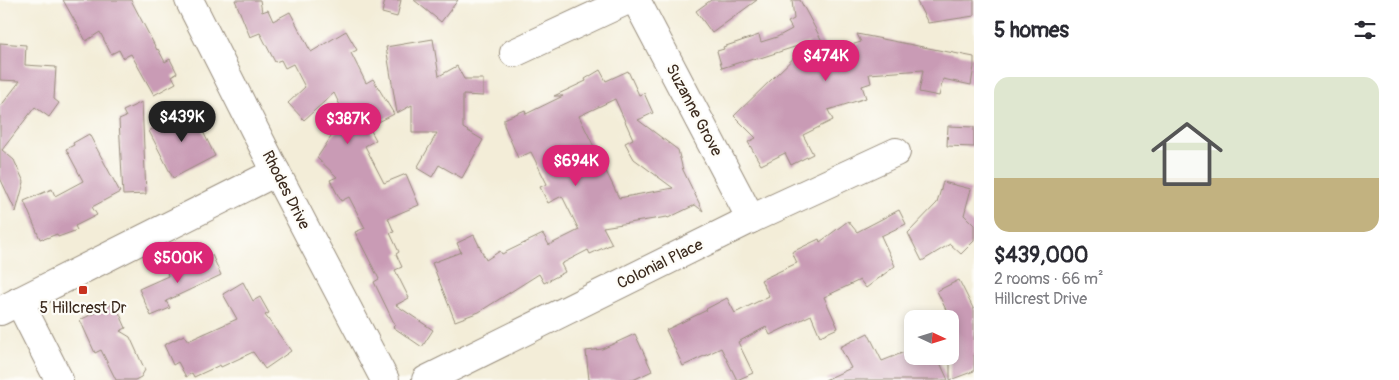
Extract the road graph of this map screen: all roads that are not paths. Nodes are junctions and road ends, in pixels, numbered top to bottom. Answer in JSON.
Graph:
{"nodes":[{"id":1,"x":189,"y":0,"type":"edge"},
{"id":2,"x":628,"y":0,"type":"edge"},
{"id":3,"x":636,"y":0,"type":"edge"},
{"id":4,"x":514,"y":53,"type":"dead end"},
{"id":5,"x":896,"y":152,"type":"dead end"},
{"id":6,"x":276,"y":172,"type":"junction"},
{"id":7,"x":751,"y":219,"type":"junction"},
{"id":8,"x":10,"y":306,"type":"edge"},
{"id":9,"x":59,"y":380,"type":"edge"},
{"id":10,"x":384,"y":380,"type":"edge"},
{"id":11,"x":426,"y":380,"type":"edge"}],
"edges":[{"from":1,"to":6,"type":"street","name":"Rhodes Drive"},
{"from":2,"to":4,"type":"street"},
{"from":3,"to":7,"type":"street","name":"Suzanne Grove"},
{"from":5,"to":7,"type":"street","name":"Colonial Place"},
{"from":6,"to":8,"type":"street"},
{"from":6,"to":10,"type":"street","name":"Rhodes Drive"},
{"from":7,"to":11,"type":"street","name":"Colonial Place"},
{"from":8,"to":9,"type":"street"}]}
